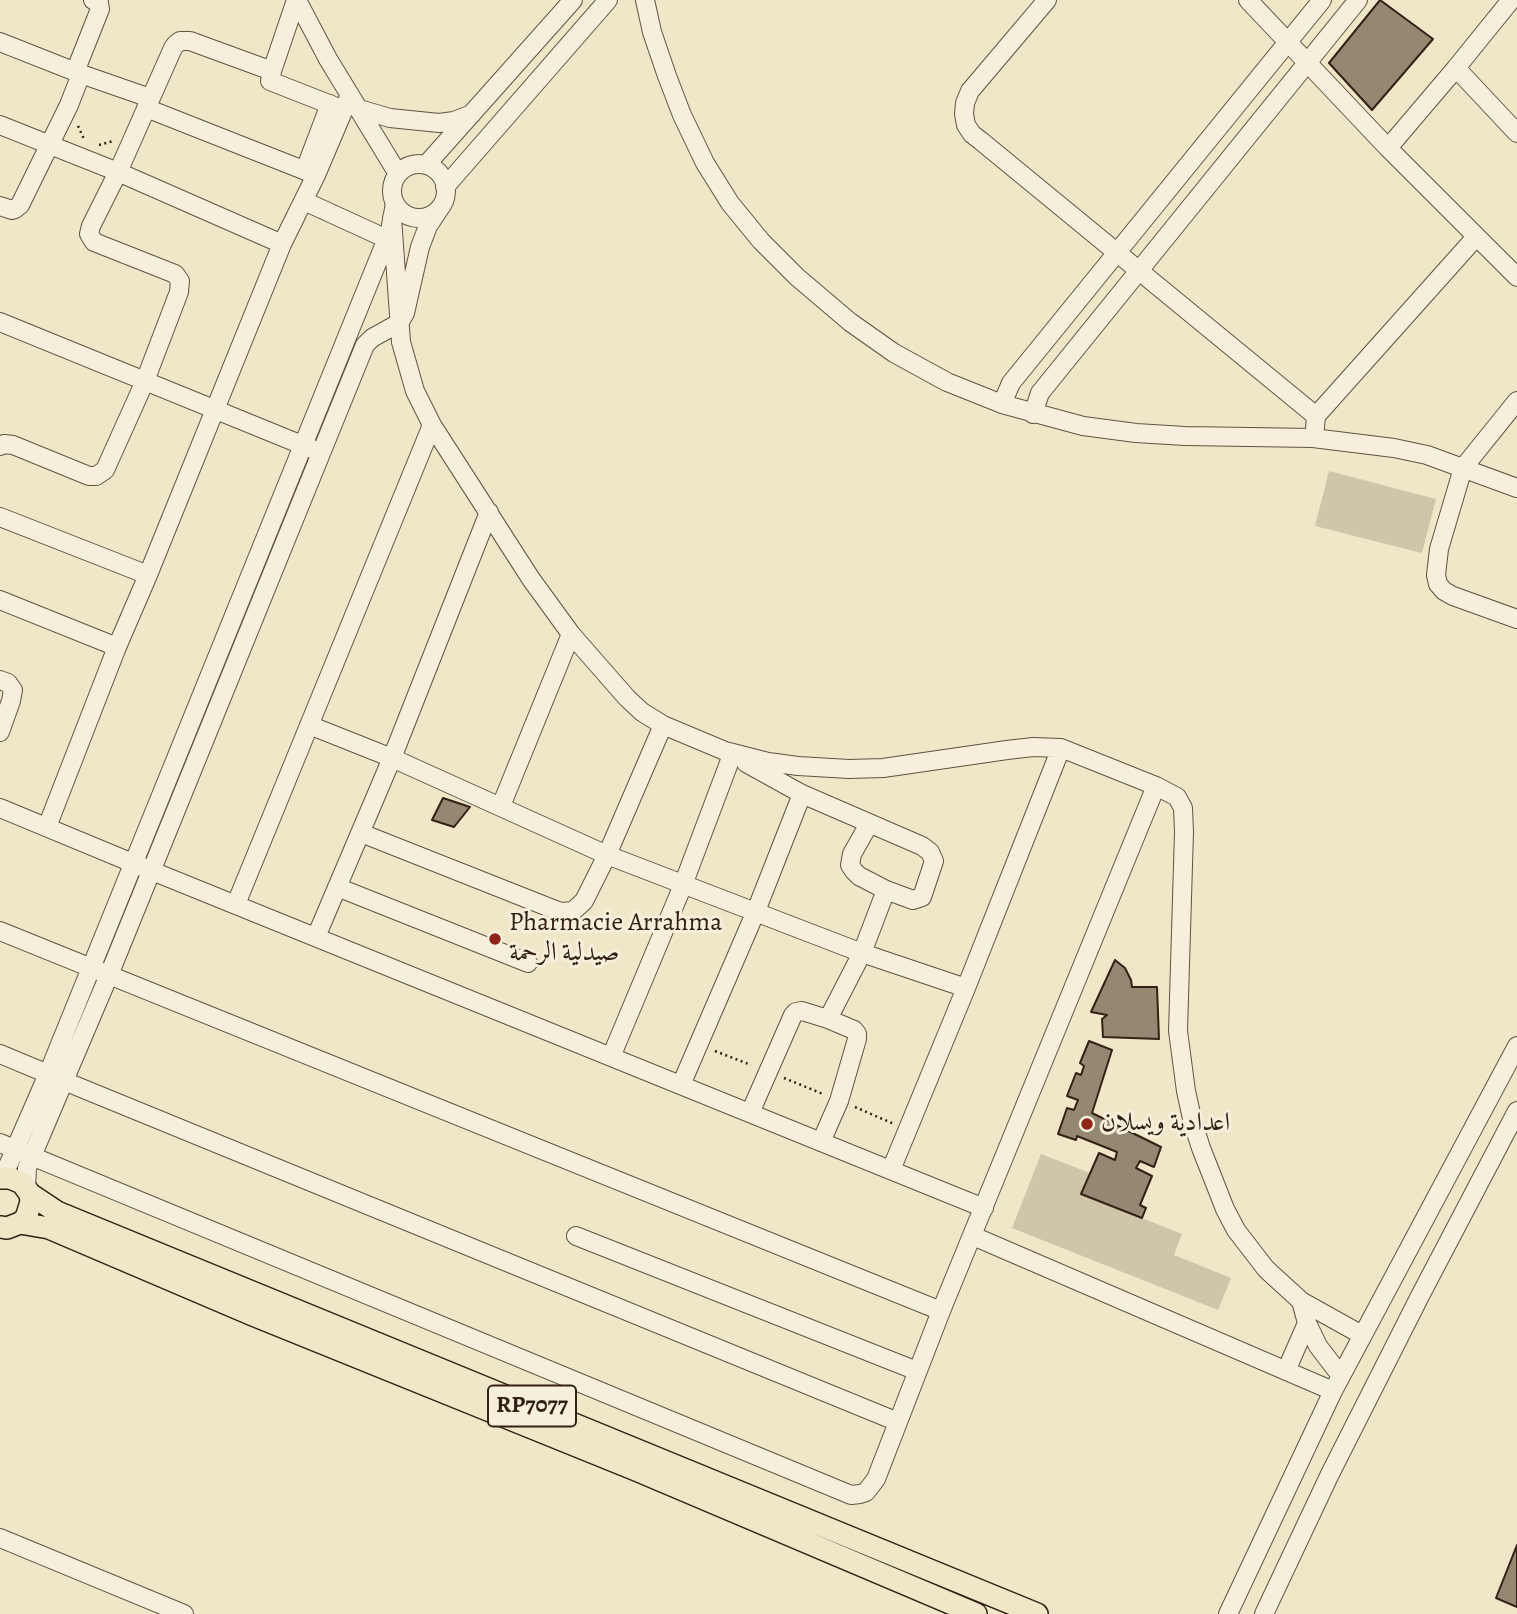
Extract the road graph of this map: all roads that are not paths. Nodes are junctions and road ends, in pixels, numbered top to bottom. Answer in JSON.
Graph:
{"nodes":[{"id":1,"x":93,"y":0,"type":"edge"},
{"id":2,"x":297,"y":0,"type":"edge"},
{"id":3,"x":573,"y":0,"type":"edge"},
{"id":4,"x":608,"y":0,"type":"edge"},
{"id":5,"x":645,"y":0,"type":"edge"},
{"id":6,"x":1047,"y":0,"type":"edge"},
{"id":7,"x":1248,"y":0,"type":"edge"},
{"id":8,"x":1322,"y":0,"type":"edge"},
{"id":9,"x":1358,"y":0,"type":"edge"},
{"id":10,"x":1511,"y":0,"type":"edge"},
{"id":11,"x":0,"y":42,"type":"edge"},
{"id":12,"x":1287,"y":43,"type":"junction"},
{"id":13,"x":1307,"y":64,"type":"junction"},
{"id":14,"x":1456,"y":68,"type":"junction"},
{"id":15,"x":272,"y":71,"type":"junction"},
{"id":16,"x":78,"y":73,"type":"junction"},
{"id":17,"x":148,"y":103,"type":"junction"},
{"id":18,"x":346,"y":105,"type":"junction"},
{"id":19,"x":472,"y":114,"type":"junction"},
{"id":20,"x":0,"y":125,"type":"edge"},
{"id":21,"x":1517,"y":133,"type":"edge"},
{"id":22,"x":50,"y":146,"type":"junction"},
{"id":23,"x":1388,"y":148,"type":"junction"},
{"id":24,"x":426,"y":165,"type":"junction"},
{"id":25,"x":118,"y":172,"type":"junction"},
{"id":26,"x":310,"y":173,"type":"junction"},
{"id":27,"x":398,"y":174,"type":"junction"},
{"id":28,"x":445,"y":187,"type":"junction"},
{"id":29,"x":304,"y":201,"type":"junction"},
{"id":30,"x":0,"y":206,"type":"edge"},
{"id":31,"x":440,"y":208,"type":"junction"},
{"id":32,"x":393,"y":211,"type":"junction"},
{"id":33,"x":1476,"y":237,"type":"junction"},
{"id":34,"x":387,"y":239,"type":"junction"},
{"id":35,"x":282,"y":244,"type":"junction"},
{"id":36,"x":1117,"y":252,"type":"junction"},
{"id":37,"x":1139,"y":271,"type":"junction"},
{"id":38,"x":1517,"y":277,"type":"edge"},
{"id":39,"x":0,"y":322,"type":"edge"},
{"id":40,"x":399,"y":323,"type":"junction"},
{"id":41,"x":145,"y":381,"type":"junction"},
{"id":42,"x":1517,"y":401,"type":"edge"},
{"id":43,"x":1002,"y":404,"type":"junction"},
{"id":44,"x":216,"y":409,"type":"junction"},
{"id":45,"x":1033,"y":414,"type":"junction"},
{"id":46,"x":1316,"y":416,"type":"junction"},
{"id":47,"x":432,"y":425,"type":"junction"},
{"id":48,"x":1313,"y":438,"type":"junction"},
{"id":49,"x":303,"y":445,"type":"junction"},
{"id":50,"x":0,"y":446,"type":"edge"},
{"id":51,"x":322,"y":453,"type":"junction"},
{"id":52,"x":1463,"y":468,"type":"junction"},
{"id":53,"x":1517,"y":488,"type":"edge"},
{"id":54,"x":489,"y":512,"type":"junction"},
{"id":55,"x":0,"y":517,"type":"edge"},
{"id":56,"x":148,"y":575,"type":"junction"},
{"id":57,"x":0,"y":600,"type":"edge"},
{"id":58,"x":1517,"y":619,"type":"edge"},
{"id":59,"x":571,"y":635,"type":"junction"},
{"id":60,"x":117,"y":647,"type":"junction"},
{"id":61,"x":0,"y":680,"type":"edge"},
{"id":62,"x":309,"y":725,"type":"junction"},
{"id":63,"x":663,"y":725,"type":"junction"},
{"id":64,"x":0,"y":732,"type":"edge"},
{"id":65,"x":1061,"y":748,"type":"junction"},
{"id":66,"x":728,"y":753,"type":"junction"},
{"id":67,"x":392,"y":758,"type":"junction"},
{"id":68,"x":1156,"y":786,"type":"junction"},
{"id":69,"x":802,"y":794,"type":"junction"},
{"id":70,"x":501,"y":806,"type":"junction"},
{"id":71,"x":0,"y":807,"type":"edge"},
{"id":72,"x":869,"y":824,"type":"junction"},
{"id":73,"x":47,"y":828,"type":"junction"},
{"id":74,"x":361,"y":833,"type":"junction"},
{"id":75,"x":607,"y":855,"type":"junction"},
{"id":76,"x":134,"y":863,"type":"junction"},
{"id":77,"x":152,"y":871,"type":"junction"},
{"id":78,"x":683,"y":885,"type":"junction"},
{"id":79,"x":337,"y":887,"type":"junction"},
{"id":80,"x":886,"y":890,"type":"junction"},
{"id":81,"x":236,"y":904,"type":"junction"},
{"id":82,"x":756,"y":912,"type":"junction"},
{"id":83,"x":0,"y":931,"type":"edge"},
{"id":84,"x":316,"y":937,"type":"junction"},
{"id":85,"x":862,"y":953,"type":"junction"},
{"id":86,"x":528,"y":962,"type":"dead end"},
{"id":87,"x":92,"y":968,"type":"junction"},
{"id":88,"x":109,"y":975,"type":"junction"},
{"id":89,"x":966,"y":988,"type":"junction"},
{"id":90,"x":828,"y":1019,"type":"junction"},
{"id":91,"x":1517,"y":1046,"type":"edge"},
{"id":92,"x":0,"y":1054,"type":"edge"},
{"id":93,"x":611,"y":1057,"type":"junction"},
{"id":94,"x":56,"y":1077,"type":"junction"},
{"id":95,"x":681,"y":1085,"type":"junction"},
{"id":96,"x":1517,"y":1111,"type":"edge"},
{"id":97,"x":750,"y":1113,"type":"junction"},
{"id":98,"x":821,"y":1142,"type":"junction"},
{"id":99,"x":16,"y":1149,"type":"edge"},
{"id":100,"x":891,"y":1170,"type":"junction"},
{"id":101,"x":2,"y":1178,"type":"edge"},
{"id":102,"x":28,"y":1191,"type":"junction"},
{"id":103,"x":984,"y":1208,"type":"junction"},
{"id":104,"x":10,"y":1225,"type":"edge"},
{"id":105,"x":576,"y":1236,"type":"dead end"},
{"id":106,"x":973,"y":1236,"type":"junction"},
{"id":107,"x":1301,"y":1301,"type":"junction"},
{"id":108,"x":941,"y":1311,"type":"junction"},
{"id":109,"x":1307,"y":1323,"type":"junction"},
{"id":110,"x":1362,"y":1335,"type":"junction"},
{"id":111,"x":917,"y":1371,"type":"junction"},
{"id":112,"x":1286,"y":1371,"type":"junction"},
{"id":113,"x":1337,"y":1383,"type":"junction"},
{"id":114,"x":898,"y":1422,"type":"junction"},
{"id":115,"x":0,"y":1538,"type":"edge"},
{"id":116,"x":184,"y":1614,"type":"edge"},
{"id":117,"x":976,"y":1614,"type":"edge"},
{"id":118,"x":1037,"y":1614,"type":"edge"},
{"id":119,"x":1228,"y":1614,"type":"edge"},
{"id":120,"x":1264,"y":1614,"type":"edge"}],
"edges":[{"from":1,"to":16,"type":"street"},
{"from":2,"to":15,"type":"street"},
{"from":2,"to":18,"type":"street"},
{"from":3,"to":19,"type":"street"},
{"from":4,"to":28,"type":"street"},
{"from":5,"to":43,"type":"street"},
{"from":6,"to":36,"type":"street"},
{"from":7,"to":12,"type":"street"},
{"from":8,"to":12,"type":"street"},
{"from":9,"to":13,"type":"street"},
{"from":10,"to":14,"type":"street"},
{"from":11,"to":16,"type":"street"},
{"from":12,"to":13,"type":"street"},
{"from":12,"to":36,"type":"street"},
{"from":13,"to":23,"type":"street"},
{"from":13,"to":37,"type":"street"},
{"from":14,"to":21,"type":"street"},
{"from":14,"to":23,"type":"street"},
{"from":15,"to":17,"type":"street"},
{"from":15,"to":18,"type":"street"},
{"from":16,"to":17,"type":"street"},
{"from":16,"to":22,"type":"street"},
{"from":17,"to":25,"type":"street"},
{"from":17,"to":26,"type":"street"},
{"from":18,"to":19,"type":"street"},
{"from":18,"to":26,"type":"street"},
{"from":18,"to":27,"type":"street"},
{"from":19,"to":24,"type":"street"},
{"from":20,"to":22,"type":"street"},
{"from":22,"to":25,"type":"street"},
{"from":22,"to":30,"type":"street"},
{"from":23,"to":33,"type":"street"},
{"from":24,"to":27,"type":"street"},
{"from":24,"to":28,"type":"street"},
{"from":25,"to":35,"type":"street"},
{"from":25,"to":41,"type":"street"},
{"from":26,"to":29,"type":"street"},
{"from":27,"to":32,"type":"street"},
{"from":28,"to":31,"type":"street"},
{"from":29,"to":34,"type":"street"},
{"from":29,"to":35,"type":"street"},
{"from":31,"to":32,"type":"street"},
{"from":31,"to":40,"type":"street"},
{"from":32,"to":34,"type":"street"},
{"from":32,"to":40,"type":"street"},
{"from":33,"to":38,"type":"street"},
{"from":33,"to":46,"type":"street"},
{"from":34,"to":49,"type":"street"},
{"from":35,"to":44,"type":"street"},
{"from":36,"to":37,"type":"street"},
{"from":36,"to":43,"type":"street"},
{"from":37,"to":45,"type":"street"},
{"from":37,"to":46,"type":"street"},
{"from":39,"to":41,"type":"street"},
{"from":40,"to":47,"type":"street"},
{"from":40,"to":51,"type":"street"},
{"from":41,"to":44,"type":"street"},
{"from":41,"to":50,"type":"street"},
{"from":42,"to":52,"type":"street"},
{"from":43,"to":45,"type":"street"},
{"from":44,"to":49,"type":"street"},
{"from":44,"to":56,"type":"street"},
{"from":45,"to":48,"type":"street"},
{"from":46,"to":48,"type":"street"},
{"from":47,"to":54,"type":"street"},
{"from":47,"to":62,"type":"street"},
{"from":48,"to":52,"type":"street"},
{"from":49,"to":51,"type":"street"},
{"from":49,"to":76,"type":"street"},
{"from":51,"to":77,"type":"street"},
{"from":52,"to":53,"type":"street"},
{"from":52,"to":58,"type":"street"},
{"from":54,"to":59,"type":"street"},
{"from":54,"to":67,"type":"street"},
{"from":55,"to":56,"type":"street"},
{"from":56,"to":60,"type":"street"},
{"from":57,"to":60,"type":"street"},
{"from":59,"to":63,"type":"street"},
{"from":59,"to":70,"type":"street"},
{"from":60,"to":73,"type":"street"},
{"from":61,"to":64,"type":"street"},
{"from":62,"to":67,"type":"street"},
{"from":62,"to":81,"type":"street"},
{"from":63,"to":66,"type":"street"},
{"from":63,"to":75,"type":"street"},
{"from":65,"to":66,"type":"street"},
{"from":65,"to":68,"type":"street"},
{"from":65,"to":89,"type":"street"},
{"from":66,"to":69,"type":"street"},
{"from":66,"to":78,"type":"street"},
{"from":67,"to":70,"type":"street"},
{"from":67,"to":74,"type":"street"},
{"from":68,"to":103,"type":"street"},
{"from":68,"to":107,"type":"street"},
{"from":69,"to":72,"type":"street"},
{"from":69,"to":82,"type":"street"},
{"from":70,"to":75,"type":"street"},
{"from":71,"to":73,"type":"street"},
{"from":72,"to":80,"type":"street"},
{"from":72,"to":80,"type":"street"},
{"from":73,"to":76,"type":"street"},
{"from":74,"to":75,"type":"street"},
{"from":74,"to":79,"type":"street"},
{"from":75,"to":78,"type":"street"},
{"from":76,"to":77,"type":"street"},
{"from":76,"to":87,"type":"street"},
{"from":77,"to":81,"type":"street"},
{"from":77,"to":88,"type":"street"},
{"from":78,"to":82,"type":"street"},
{"from":78,"to":93,"type":"street"},
{"from":79,"to":84,"type":"street"},
{"from":79,"to":86,"type":"street"},
{"from":80,"to":85,"type":"street"},
{"from":81,"to":84,"type":"street"},
{"from":82,"to":85,"type":"street"},
{"from":82,"to":95,"type":"street"},
{"from":83,"to":87,"type":"street"},
{"from":84,"to":93,"type":"street"},
{"from":85,"to":89,"type":"street"},
{"from":85,"to":90,"type":"street"},
{"from":87,"to":88,"type":"street"},
{"from":87,"to":94,"type":"street"},
{"from":88,"to":94,"type":"street"},
{"from":88,"to":108,"type":"street"},
{"from":89,"to":100,"type":"street"},
{"from":90,"to":97,"type":"street"},
{"from":90,"to":98,"type":"street"},
{"from":91,"to":110,"type":"street"},
{"from":92,"to":94,"type":"street"},
{"from":93,"to":95,"type":"street"},
{"from":94,"to":99,"type":"street"},
{"from":94,"to":114,"type":"street"},
{"from":95,"to":97,"type":"street"},
{"from":96,"to":120,"type":"street"},
{"from":97,"to":98,"type":"street"},
{"from":98,"to":100,"type":"street"},
{"from":99,"to":101,"type":"street"},
{"from":99,"to":102,"type":"street"},
{"from":99,"to":114,"type":"street"},
{"from":100,"to":103,"type":"street"},
{"from":101,"to":102,"type":"main road","number":"RP7077"},
{"from":102,"to":104,"type":"main road","number":"RP7077"},
{"from":102,"to":118,"type":"main road","number":"RP7077"},
{"from":103,"to":106,"type":"street"},
{"from":104,"to":117,"type":"main road","number":"RP7077"},
{"from":105,"to":111,"type":"street"},
{"from":106,"to":108,"type":"street"},
{"from":106,"to":112,"type":"street"},
{"from":107,"to":109,"type":"street"},
{"from":107,"to":110,"type":"street"},
{"from":108,"to":111,"type":"street"},
{"from":109,"to":112,"type":"street"},
{"from":109,"to":113,"type":"street"},
{"from":110,"to":113,"type":"street"},
{"from":111,"to":114,"type":"street"},
{"from":112,"to":113,"type":"street"},
{"from":113,"to":119,"type":"street"},
{"from":115,"to":116,"type":"street"}]}
